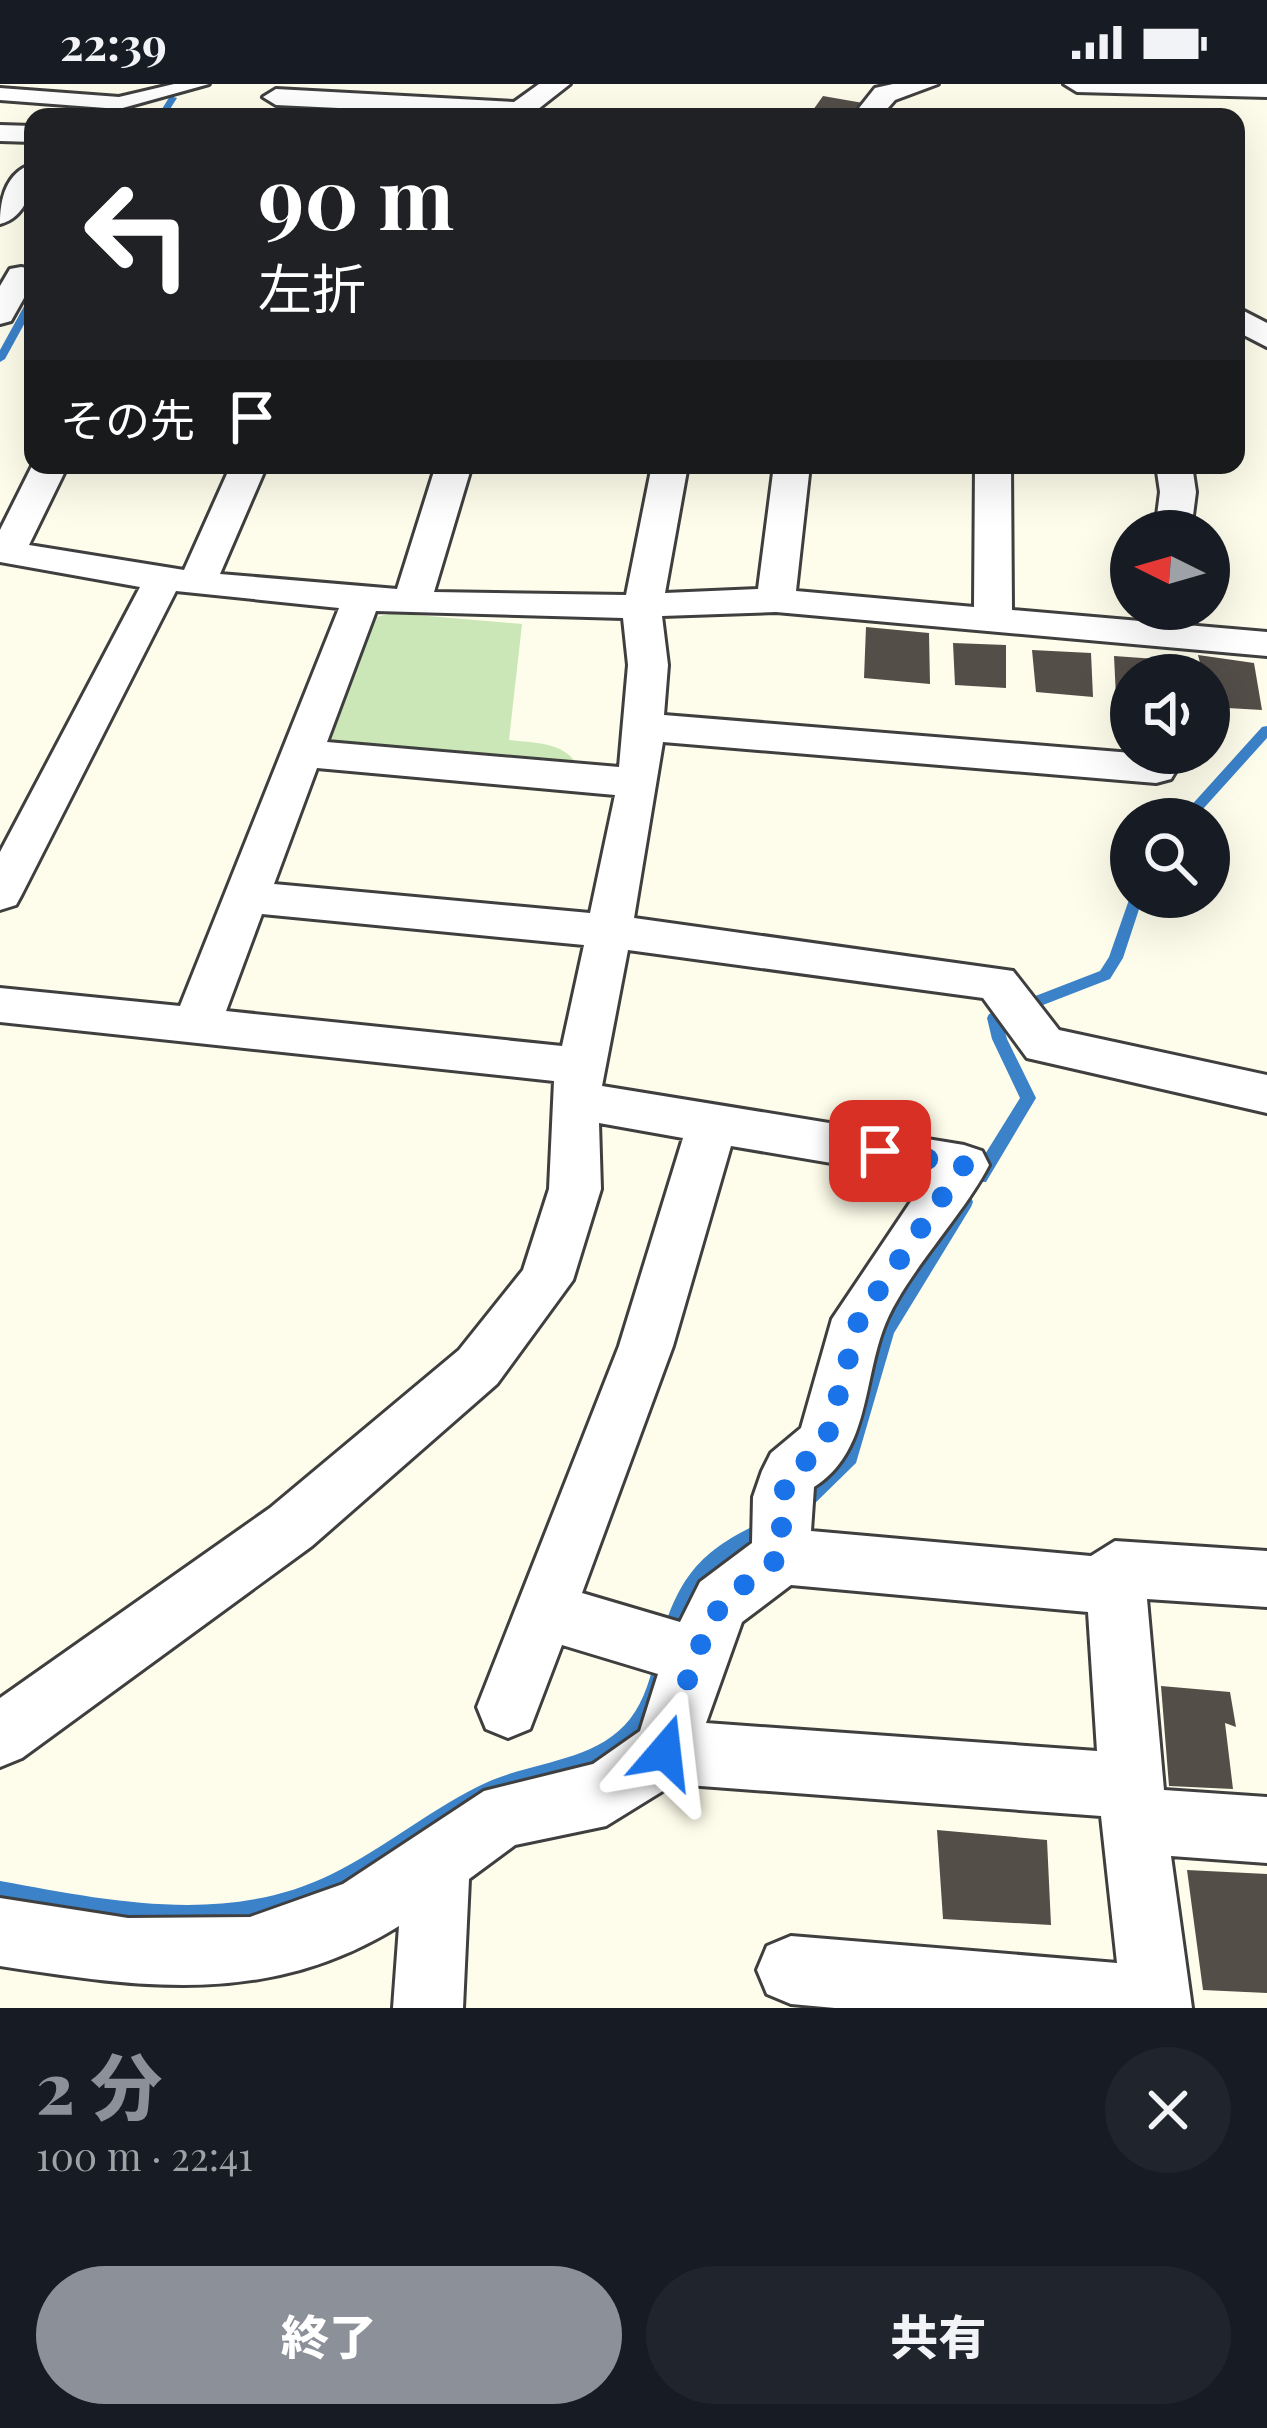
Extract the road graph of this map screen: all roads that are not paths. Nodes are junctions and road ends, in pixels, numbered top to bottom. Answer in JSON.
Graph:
{"nodes":[{"id":1,"x":199,"y":84,"type":"edge"},
{"id":2,"x":556,"y":84,"type":"edge"},
{"id":3,"x":925,"y":84,"type":"edge"},
{"id":4,"x":1077,"y":84,"type":"edge"},
{"id":5,"x":876,"y":89,"type":"edge"},
{"id":6,"x":1267,"y":89,"type":"edge"},
{"id":7,"x":0,"y":94,"type":"edge"},
{"id":8,"x":274,"y":99,"type":"edge"},
{"id":9,"x":119,"y":103,"type":"junction"},
{"id":10,"x":109,"y":108,"type":"edge"},
{"id":11,"x":419,"y":108,"type":"edge"},
{"id":12,"x":523,"y":108,"type":"edge"},
{"id":13,"x":907,"y":108,"type":"edge"},
{"id":14,"x":24,"y":184,"type":"edge"},
{"id":15,"x":0,"y":215,"type":"edge"},
{"id":16,"x":18,"y":274,"type":"edge"},
{"id":17,"x":0,"y":314,"type":"edge"},
{"id":18,"x":46,"y":474,"type":"edge"},
{"id":19,"x":244,"y":474,"type":"edge"},
{"id":20,"x":451,"y":474,"type":"edge"},
{"id":21,"x":668,"y":474,"type":"edge"},
{"id":22,"x":790,"y":474,"type":"edge"},
{"id":23,"x":993,"y":474,"type":"edge"},
{"id":24,"x":1175,"y":474,"type":"edge"},
{"id":25,"x":1176,"y":510,"type":"edge"},
{"id":26,"x":6,"y":561,"type":"edge"},
{"id":27,"x":181,"y":579,"type":"junction"},
{"id":28,"x":363,"y":595,"type":"junction"},
{"id":29,"x":413,"y":598,"type":"junction"},
{"id":30,"x":776,"y":601,"type":"junction"},
{"id":31,"x":644,"y":602,"type":"junction"},
{"id":32,"x":993,"y":617,"type":"junction"},
{"id":33,"x":1110,"y":619,"type":"edge"},
{"id":34,"x":1205,"y":630,"type":"edge"},
{"id":35,"x":1267,"y":644,"type":"edge"},
{"id":36,"x":644,"y":727,"type":"junction"},
{"id":37,"x":302,"y":753,"type":"junction"},
{"id":38,"x":1110,"y":765,"type":"edge"},
{"id":39,"x":639,"y":783,"type":"junction"},
{"id":40,"x":0,"y":893,"type":"edge"},
{"id":41,"x":249,"y":898,"type":"junction"},
{"id":42,"x":611,"y":931,"type":"junction"},
{"id":43,"x":0,"y":1005,"type":"edge"},
{"id":44,"x":195,"y":1029,"type":"junction"},
{"id":45,"x":578,"y":1083,"type":"junction"},
{"id":46,"x":1267,"y":1094,"type":"edge"},
{"id":47,"x":712,"y":1125,"type":"junction"},
{"id":48,"x":781,"y":1529,"type":"junction"},
{"id":49,"x":1267,"y":1579,"type":"edge"},
{"id":50,"x":1116,"y":1586,"type":"junction"},
{"id":51,"x":547,"y":1610,"type":"junction"},
{"id":52,"x":676,"y":1650,"type":"junction"},
{"id":53,"x":508,"y":1707,"type":"dead end"},
{"id":54,"x":0,"y":1736,"type":"edge"},
{"id":55,"x":665,"y":1752,"type":"junction"},
{"id":56,"x":1132,"y":1803,"type":"junction"},
{"id":57,"x":1267,"y":1830,"type":"edge"},
{"id":58,"x":437,"y":1864,"type":"junction"},
{"id":59,"x":0,"y":1932,"type":"edge"},
{"id":60,"x":791,"y":1970,"type":"dead end"},
{"id":61,"x":1156,"y":2005,"type":"edge"},
{"id":62,"x":428,"y":2008,"type":"edge"}],
"edges":[{"from":1,"to":9,"type":"street"},
{"from":2,"to":12,"type":"street"},
{"from":3,"to":5,"type":"street"},
{"from":4,"to":6,"type":"street"},
{"from":5,"to":13,"type":"street"},
{"from":7,"to":9,"type":"street"},
{"from":8,"to":11,"type":"street"},
{"from":9,"to":10,"type":"street"},
{"from":14,"to":15,"type":"street"},
{"from":16,"to":17,"type":"street"},
{"from":18,"to":26,"type":"street"},
{"from":19,"to":27,"type":"street"},
{"from":20,"to":29,"type":"street"},
{"from":21,"to":31,"type":"street"},
{"from":22,"to":30,"type":"street"},
{"from":23,"to":32,"type":"street"},
{"from":24,"to":25,"type":"street"},
{"from":26,"to":27,"type":"street"},
{"from":27,"to":28,"type":"street"},
{"from":27,"to":40,"type":"street"},
{"from":28,"to":29,"type":"street"},
{"from":28,"to":37,"type":"street"},
{"from":29,"to":31,"type":"street"},
{"from":30,"to":31,"type":"street"},
{"from":30,"to":32,"type":"street"},
{"from":31,"to":36,"type":"street"},
{"from":32,"to":33,"type":"street"},
{"from":34,"to":35,"type":"street"},
{"from":36,"to":38,"type":"street"},
{"from":36,"to":39,"type":"street"},
{"from":37,"to":39,"type":"street"},
{"from":37,"to":41,"type":"street"},
{"from":39,"to":42,"type":"street"},
{"from":41,"to":42,"type":"street"},
{"from":41,"to":44,"type":"street"},
{"from":42,"to":45,"type":"street"},
{"from":42,"to":46,"type":"street"},
{"from":43,"to":44,"type":"street"},
{"from":44,"to":45,"type":"street"},
{"from":45,"to":47,"type":"street"},
{"from":45,"to":54,"type":"street"},
{"from":47,"to":48,"type":"street"},
{"from":47,"to":51,"type":"street"},
{"from":48,"to":50,"type":"street"},
{"from":48,"to":52,"type":"street"},
{"from":49,"to":50,"type":"street"},
{"from":50,"to":56,"type":"street"},
{"from":51,"to":52,"type":"street"},
{"from":51,"to":53,"type":"street"},
{"from":52,"to":55,"type":"street"},
{"from":55,"to":56,"type":"street"},
{"from":55,"to":58,"type":"street"},
{"from":56,"to":57,"type":"street"},
{"from":56,"to":61,"type":"street"},
{"from":58,"to":59,"type":"street"},
{"from":58,"to":62,"type":"street"},
{"from":60,"to":61,"type":"street"}]}
